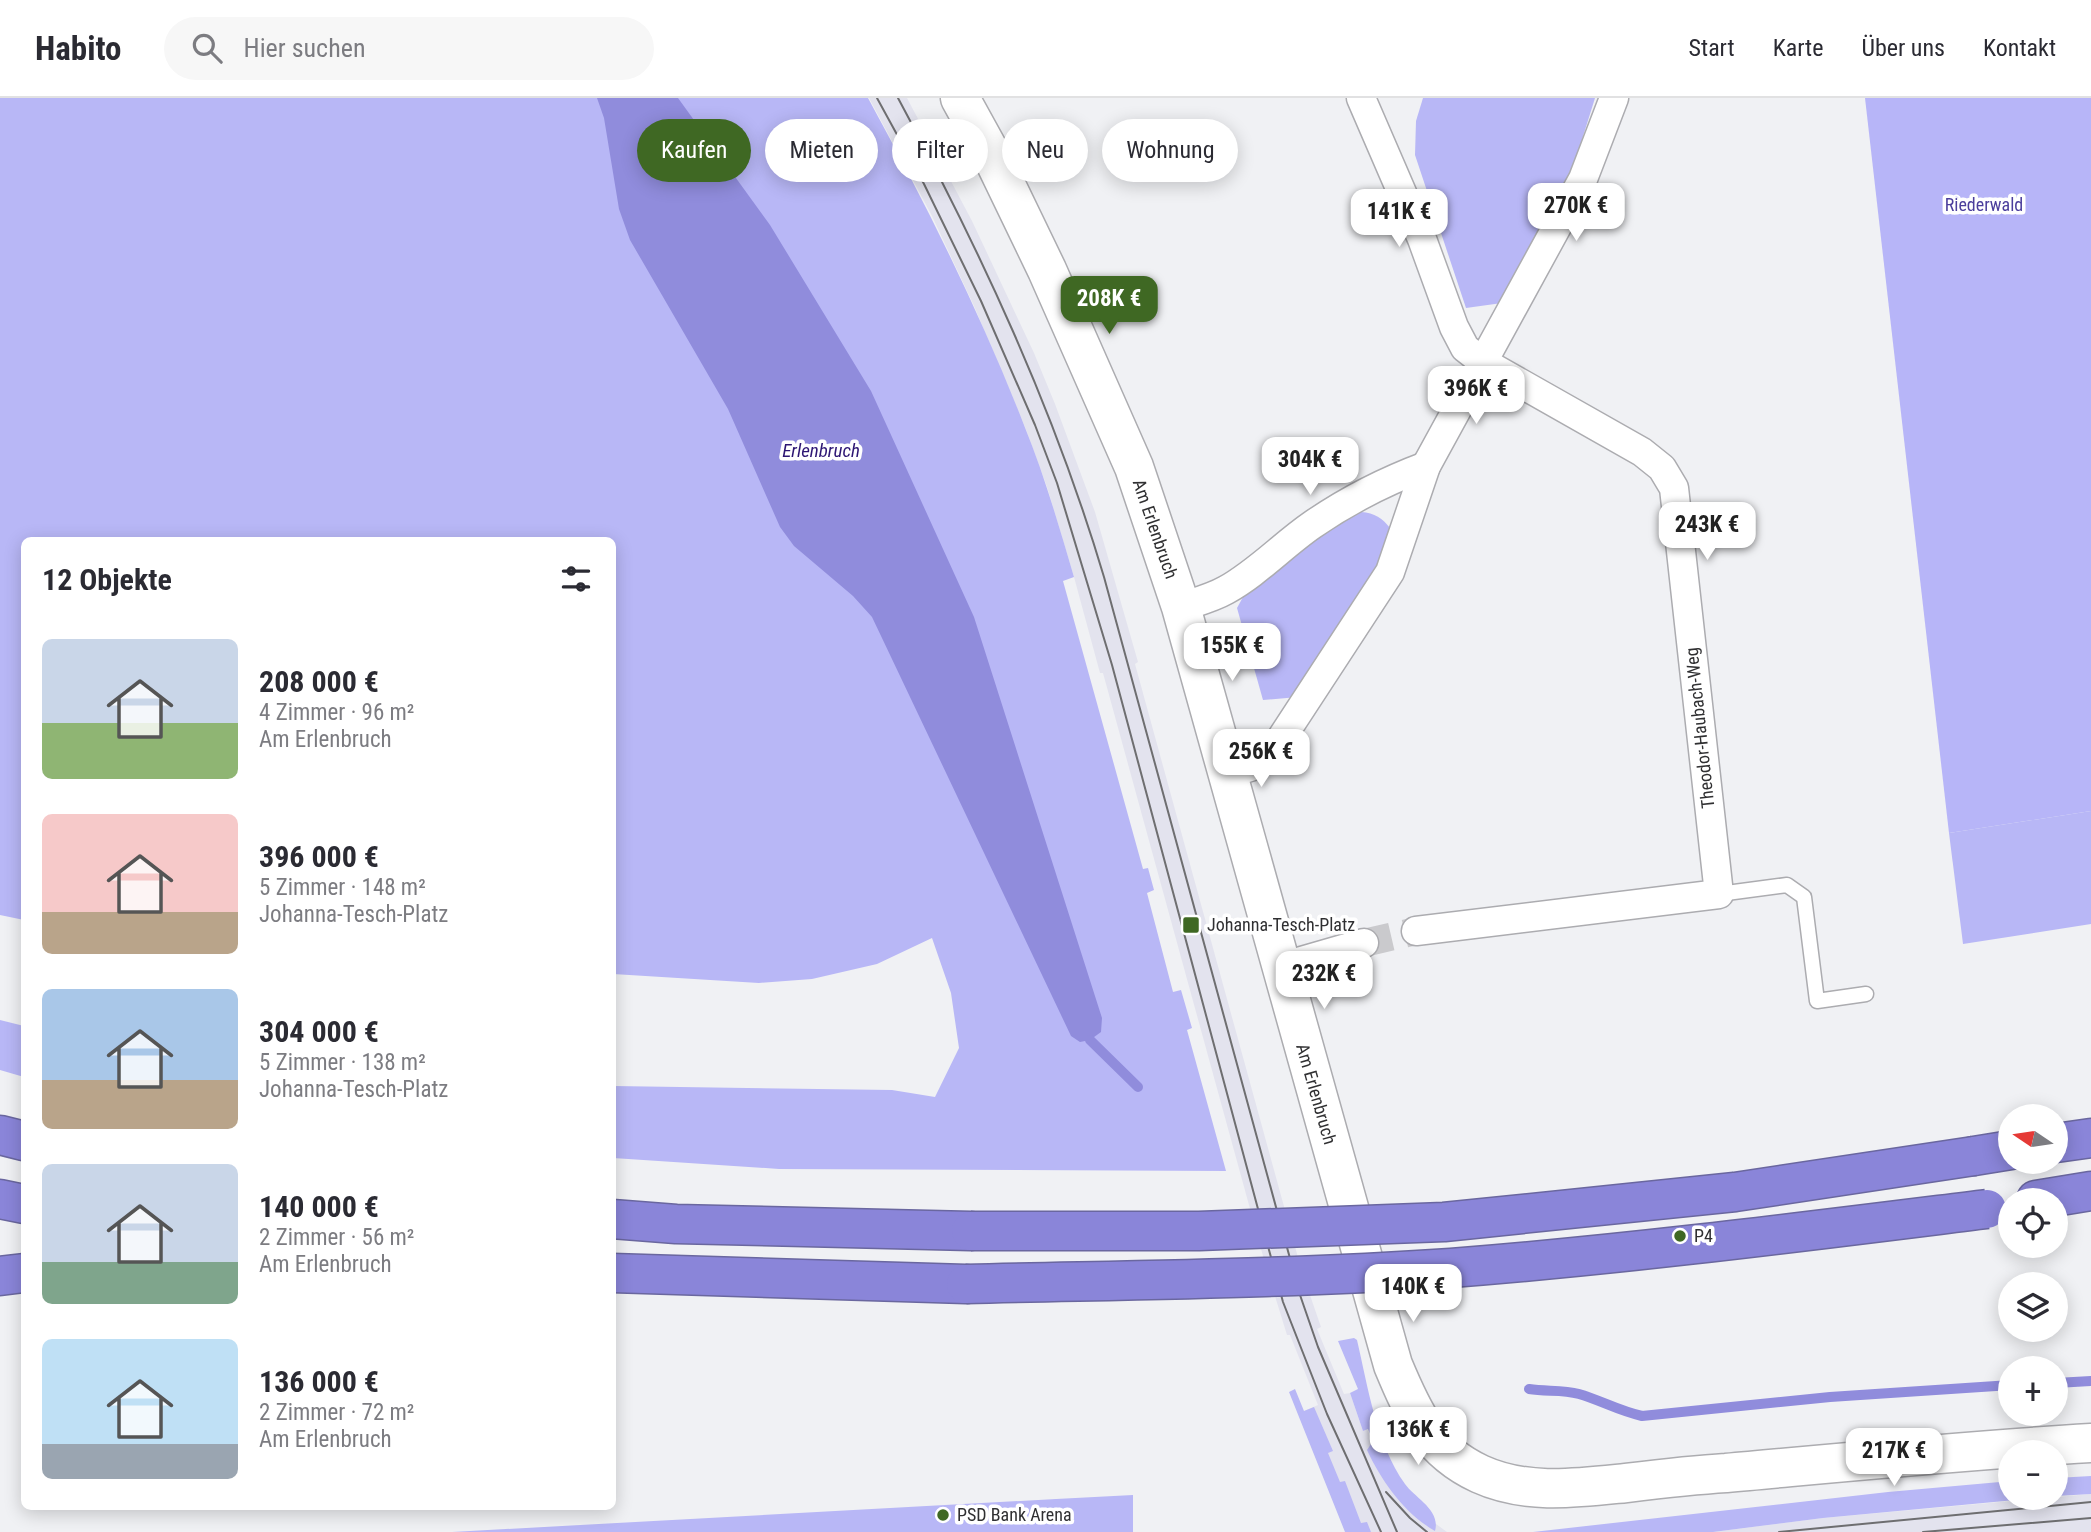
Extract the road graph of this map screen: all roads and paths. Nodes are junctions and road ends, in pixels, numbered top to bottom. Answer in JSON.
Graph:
{"nodes":[{"id":1,"x":960,"y":98,"type":"edge"},
{"id":2,"x":1614,"y":98,"type":"edge"},
{"id":3,"x":1372,"y":106,"type":"edge"},
{"id":4,"x":1483,"y":362,"type":"junction"},
{"id":5,"x":1426,"y":466,"type":"junction"},
{"id":6,"x":1181,"y":607,"type":"junction"},
{"id":7,"x":1227,"y":774,"type":"junction"},
{"id":8,"x":1719,"y":894,"type":"junction"},
{"id":9,"x":1416,"y":932,"type":"tunnel mouth"},
{"id":10,"x":1364,"y":943,"type":"tunnel mouth"},
{"id":11,"x":1281,"y":967,"type":"junction"},
{"id":12,"x":1866,"y":994,"type":"dead end"},
{"id":13,"x":0,"y":1135,"type":"edge"},
{"id":14,"x":2091,"y":1138,"type":"edge"},
{"id":15,"x":21,"y":1140,"type":"edge"},
{"id":16,"x":2068,"y":1141,"type":"edge"},
{"id":17,"x":1992,"y":1153,"type":"edge"},
{"id":18,"x":2091,"y":1191,"type":"edge"},
{"id":19,"x":2068,"y":1195,"type":"edge"},
{"id":20,"x":0,"y":1199,"type":"edge"},
{"id":21,"x":21,"y":1203,"type":"edge"},
{"id":22,"x":1998,"y":1207,"type":"edge"},
{"id":23,"x":616,"y":1219,"type":"edge"},
{"id":24,"x":1443,"y":1259,"type":"dead end"},
{"id":25,"x":1364,"y":1263,"type":"junction"},
{"id":26,"x":21,"y":1273,"type":"edge"},
{"id":27,"x":616,"y":1273,"type":"edge"},
{"id":28,"x":0,"y":1276,"type":"edge"},
{"id":29,"x":2091,"y":1443,"type":"edge"}],
"edges":[{"from":1,"to":6,"type":"main road","name":"Am Erlenbruch"},
{"from":2,"to":4,"type":"street"},
{"from":3,"to":4,"type":"street"},
{"from":4,"to":5,"type":"street"},
{"from":4,"to":8,"type":"street","name":"Theodor-Haubach-Weg"},
{"from":5,"to":6,"type":"street"},
{"from":5,"to":7,"type":"street"},
{"from":6,"to":7,"type":"main road","name":"Am Erlenbruch"},
{"from":7,"to":11,"type":"main road","name":"Am Erlenbruch"},
{"from":8,"to":9,"type":"street"},
{"from":8,"to":12,"type":"lane"},
{"from":10,"to":11,"type":"street"},
{"from":11,"to":25,"type":"main road","name":"Am Erlenbruch"},
{"from":13,"to":15,"type":"highway"},
{"from":14,"to":16,"type":"highway"},
{"from":17,"to":23,"type":"highway","bridge":true},
{"from":18,"to":19,"type":"highway"},
{"from":20,"to":21,"type":"highway"},
{"from":22,"to":27,"type":"highway","bridge":true},
{"from":24,"to":25,"type":"lane"},
{"from":25,"to":29,"type":"main road","name":"Am Erlenbruch"},
{"from":26,"to":28,"type":"highway"}]}
